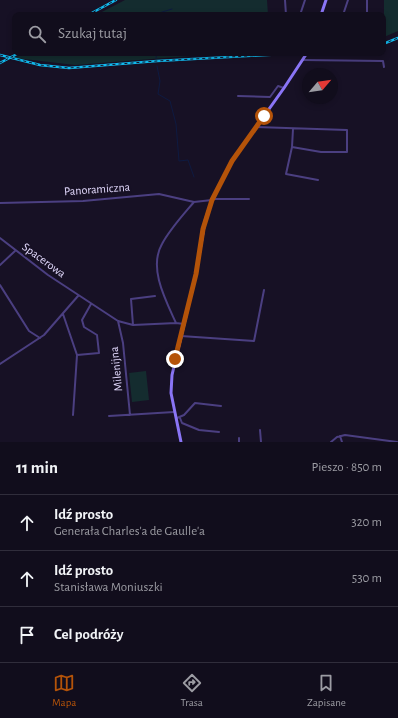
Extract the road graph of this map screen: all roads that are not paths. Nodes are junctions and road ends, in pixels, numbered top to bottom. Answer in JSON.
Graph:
{"nodes":[{"id":1,"x":285,"y":0,"type":"edge"},
{"id":2,"x":305,"y":0,"type":"edge"},
{"id":3,"x":326,"y":0,"type":"edge"},
{"id":4,"x":348,"y":0,"type":"edge"},
{"id":5,"x":367,"y":0,"type":"edge"},
{"id":6,"x":286,"y":12,"type":"edge"},
{"id":7,"x":301,"y":12,"type":"edge"},
{"id":8,"x":322,"y":12,"type":"edge"},
{"id":9,"x":344,"y":12,"type":"edge"},
{"id":10,"x":367,"y":12,"type":"edge"},
{"id":11,"x":305,"y":56,"type":"edge"},
{"id":12,"x":303,"y":60,"type":"junction"},
{"id":13,"x":384,"y":67,"type":"dead end"},
{"id":14,"x":284,"y":88,"type":"junction"},
{"id":15,"x":238,"y":96,"type":"dead end"},
{"id":16,"x":256,"y":127,"type":"junction"},
{"id":17,"x":293,"y":129,"type":"junction"},
{"id":18,"x":292,"y":147,"type":"junction"},
{"id":19,"x":318,"y":180,"type":"dead end"},
{"id":20,"x":212,"y":199,"type":"junction"},
{"id":21,"x":249,"y":199,"type":"dead end"},
{"id":22,"x":194,"y":202,"type":"junction"},
{"id":23,"x":0,"y":203,"type":"edge"},
{"id":24,"x":0,"y":238,"type":"edge"},
{"id":25,"x":15,"y":251,"type":"junction"},
{"id":26,"x":0,"y":265,"type":"edge"},
{"id":27,"x":0,"y":285,"type":"edge"},
{"id":28,"x":264,"y":290,"type":"dead end"},
{"id":29,"x":78,"y":296,"type":"junction"},
{"id":30,"x":155,"y":296,"type":"dead end"},
{"id":31,"x":91,"y":304,"type":"junction"},
{"id":32,"x":63,"y":314,"type":"junction"},
{"id":33,"x":118,"y":321,"type":"junction"},
{"id":34,"x":176,"y":323,"type":"junction"},
{"id":35,"x":184,"y":324,"type":"junction"},
{"id":36,"x":133,"y":325,"type":"junction"},
{"id":37,"x":181,"y":336,"type":"junction"},
{"id":38,"x":40,"y":338,"type":"junction"},
{"id":39,"x":77,"y":355,"type":"junction"},
{"id":40,"x":0,"y":364,"type":"edge"},
{"id":41,"x":221,"y":406,"type":"dead end"},
{"id":42,"x":174,"y":412,"type":"junction"},
{"id":43,"x":73,"y":415,"type":"dead end"},
{"id":44,"x":130,"y":415,"type":"junction"},
{"id":45,"x":109,"y":416,"type":"dead end"},
{"id":46,"x":176,"y":418,"type":"junction"},
{"id":47,"x":180,"y":418,"type":"junction"},
{"id":48,"x":260,"y":430,"type":"dead end"},
{"id":49,"x":219,"y":432,"type":"dead end"},
{"id":50,"x":340,"y":436,"type":"junction"},
{"id":51,"x":239,"y":438,"type":"dead end"},
{"id":52,"x":181,"y":442,"type":"edge"},
{"id":53,"x":239,"y":442,"type":"edge"},
{"id":54,"x":261,"y":442,"type":"edge"},
{"id":55,"x":331,"y":442,"type":"edge"},
{"id":56,"x":342,"y":442,"type":"edge"},
{"id":57,"x":397,"y":442,"type":"edge"}],
"edges":[{"from":1,"to":6,"type":"street"},
{"from":2,"to":7,"type":"street"},
{"from":3,"to":8,"type":"main road"},
{"from":4,"to":9,"type":"street"},
{"from":5,"to":10,"type":"street"},
{"from":11,"to":12,"type":"main road"},
{"from":12,"to":13,"type":"street"},
{"from":12,"to":14,"type":"main road"},
{"from":14,"to":15,"type":"street"},
{"from":14,"to":16,"type":"main road"},
{"from":16,"to":17,"type":"street"},
{"from":16,"to":20,"type":"main road"},
{"from":17,"to":18,"type":"street"},
{"from":17,"to":18,"type":"street"},
{"from":18,"to":19,"type":"street"},
{"from":20,"to":21,"type":"street","name":"Panoramiczna"},
{"from":20,"to":22,"type":"street","name":"Panoramiczna"},
{"from":20,"to":35,"type":"main road"},
{"from":22,"to":23,"type":"street","name":"Panoramiczna"},
{"from":22,"to":34,"type":"street"},
{"from":24,"to":25,"type":"street","name":"Spacerowa"},
{"from":25,"to":26,"type":"street"},
{"from":25,"to":29,"type":"street","name":"Spacerowa"},
{"from":27,"to":38,"type":"street"},
{"from":28,"to":37,"type":"street"},
{"from":29,"to":31,"type":"street","name":"Spacerowa"},
{"from":29,"to":32,"type":"street"},
{"from":30,"to":36,"type":"street"},
{"from":31,"to":33,"type":"street","name":"Spacerowa"},
{"from":31,"to":39,"type":"street"},
{"from":32,"to":38,"type":"street"},
{"from":32,"to":39,"type":"street"},
{"from":33,"to":36,"type":"street","name":"Spacerowa"},
{"from":33,"to":44,"type":"street","name":"Milenijna"},
{"from":34,"to":35,"type":"street","name":"Spacerowa"},
{"from":34,"to":36,"type":"street","name":"Spacerowa"},
{"from":35,"to":37,"type":"main road"},
{"from":37,"to":42,"type":"main road"},
{"from":38,"to":40,"type":"street"},
{"from":39,"to":43,"type":"street"},
{"from":41,"to":47,"type":"street"},
{"from":42,"to":44,"type":"street"},
{"from":42,"to":46,"type":"main road"},
{"from":44,"to":45,"type":"street"},
{"from":46,"to":47,"type":"street"},
{"from":46,"to":52,"type":"main road"},
{"from":47,"to":49,"type":"street"},
{"from":48,"to":54,"type":"street"},
{"from":50,"to":55,"type":"street"},
{"from":50,"to":56,"type":"street"},
{"from":50,"to":57,"type":"street"},
{"from":51,"to":53,"type":"street"}]}
